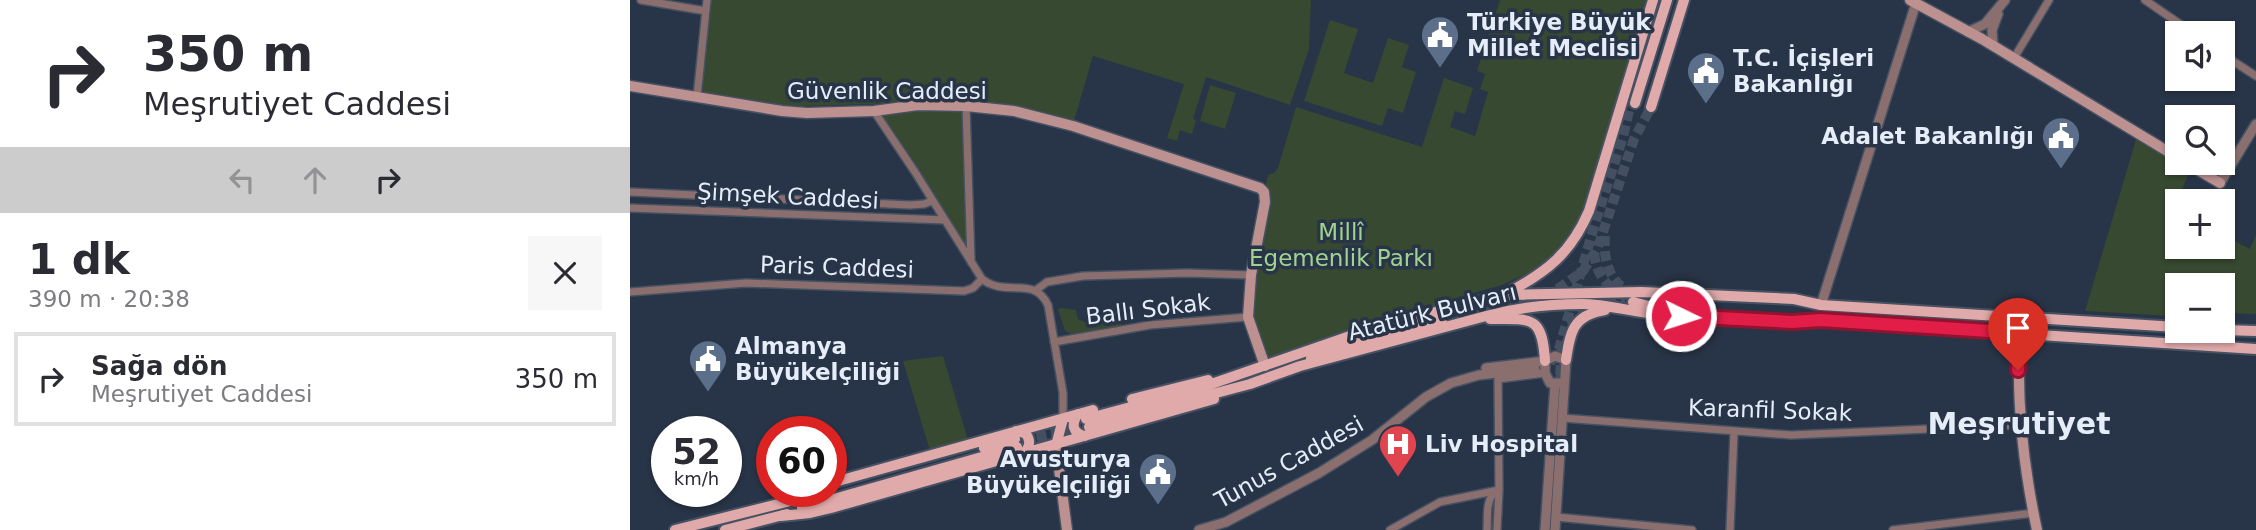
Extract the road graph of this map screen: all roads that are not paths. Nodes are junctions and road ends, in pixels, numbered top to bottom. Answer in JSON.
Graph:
{"nodes":[{"id":1,"x":641,"y":0,"type":"edge"},
{"id":2,"x":707,"y":0,"type":"edge"},
{"id":3,"x":1653,"y":0,"type":"edge"},
{"id":4,"x":1660,"y":0,"type":"edge"},
{"id":5,"x":1667,"y":0,"type":"edge"},
{"id":6,"x":1677,"y":0,"type":"edge"},
{"id":7,"x":1684,"y":0,"type":"edge"},
{"id":8,"x":2049,"y":0,"type":"edge"},
{"id":9,"x":2145,"y":0,"type":"edge"},
{"id":10,"x":1913,"y":2,"type":"edge"},
{"id":11,"x":2003,"y":3,"type":"edge"},
{"id":12,"x":706,"y":11,"type":"junction"},
{"id":13,"x":2176,"y":21,"type":"edge"},
{"id":14,"x":1968,"y":32,"type":"junction"},
{"id":15,"x":1993,"y":45,"type":"junction"},
{"id":16,"x":2014,"y":58,"type":"junction"},
{"id":17,"x":2235,"y":62,"type":"edge"},
{"id":18,"x":2256,"y":76,"type":"edge"},
{"id":19,"x":630,"y":86,"type":"edge"},
{"id":20,"x":697,"y":97,"type":"junction"},
{"id":21,"x":1640,"y":105,"type":"junction"},
{"id":22,"x":966,"y":106,"type":"junction"},
{"id":23,"x":874,"y":111,"type":"junction"},
{"id":24,"x":2256,"y":124,"type":"edge"},
{"id":25,"x":2165,"y":151,"type":"edge"},
{"id":26,"x":2206,"y":175,"type":"edge"},
{"id":27,"x":2220,"y":183,"type":"joint"},
{"id":28,"x":630,"y":192,"type":"edge"},
{"id":29,"x":697,"y":195,"type":"junction"},
{"id":30,"x":932,"y":201,"type":"junction"},
{"id":31,"x":630,"y":208,"type":"edge"},
{"id":32,"x":696,"y":211,"type":"junction"},
{"id":33,"x":945,"y":220,"type":"junction"},
{"id":34,"x":971,"y":262,"type":"junction"},
{"id":35,"x":1251,"y":275,"type":"junction"},
{"id":36,"x":982,"y":279,"type":"junction"},
{"id":37,"x":1036,"y":290,"type":"junction"},
{"id":38,"x":630,"y":292,"type":"edge"},
{"id":39,"x":1503,"y":295,"type":"junction"},
{"id":40,"x":1633,"y":302,"type":"tunnel mouth"},
{"id":41,"x":1712,"y":302,"type":"tunnel mouth"},
{"id":42,"x":1821,"y":305,"type":"junction"},
{"id":43,"x":1451,"y":307,"type":"junction"},
{"id":44,"x":1618,"y":308,"type":"junction"},
{"id":45,"x":1248,"y":317,"type":"junction"},
{"id":46,"x":1443,"y":319,"type":"tunnel mouth"},
{"id":47,"x":1474,"y":320,"type":"junction"},
{"id":48,"x":1820,"y":320,"type":"junction"},
{"id":49,"x":1456,"y":325,"type":"junction"},
{"id":50,"x":2165,"y":326,"type":"edge"},
{"id":51,"x":2235,"y":330,"type":"edge"},
{"id":52,"x":2256,"y":331,"type":"edge"},
{"id":53,"x":2020,"y":333,"type":"junction"},
{"id":54,"x":1054,"y":342,"type":"junction"},
{"id":55,"x":2256,"y":349,"type":"edge"},
{"id":56,"x":1566,"y":360,"type":"junction"},
{"id":57,"x":1545,"y":361,"type":"junction"},
{"id":58,"x":1265,"y":366,"type":"junction"},
{"id":59,"x":1300,"y":366,"type":"junction"},
{"id":60,"x":1535,"y":369,"type":"dead end"},
{"id":61,"x":1545,"y":373,"type":"junction"},
{"id":62,"x":1565,"y":376,"type":"junction"},
{"id":63,"x":1555,"y":384,"type":"junction"},
{"id":64,"x":1426,"y":397,"type":"junction"},
{"id":65,"x":1562,"y":418,"type":"junction"},
{"id":66,"x":1063,"y":419,"type":"junction"},
{"id":67,"x":1084,"y":424,"type":"junction"},
{"id":68,"x":2020,"y":425,"type":"junction"},
{"id":69,"x":1734,"y":432,"type":"junction"},
{"id":70,"x":1020,"y":440,"type":"junction"},
{"id":71,"x":1052,"y":446,"type":"junction"},
{"id":72,"x":847,"y":479,"type":"edge"},
{"id":73,"x":847,"y":486,"type":"edge"},
{"id":74,"x":1499,"y":490,"type":"junction"},
{"id":75,"x":763,"y":507,"type":"edge"},
{"id":76,"x":2034,"y":513,"type":"junction"},
{"id":77,"x":1556,"y":517,"type":"junction"},
{"id":78,"x":1226,"y":526,"type":"edge"},
{"id":79,"x":675,"y":530,"type":"edge"},
{"id":80,"x":725,"y":530,"type":"edge"},
{"id":81,"x":1067,"y":530,"type":"edge"},
{"id":82,"x":1199,"y":530,"type":"edge"},
{"id":83,"x":1390,"y":530,"type":"edge"},
{"id":84,"x":1487,"y":530,"type":"edge"},
{"id":85,"x":1497,"y":530,"type":"edge"},
{"id":86,"x":1545,"y":530,"type":"edge"},
{"id":87,"x":1555,"y":530,"type":"edge"},
{"id":88,"x":1692,"y":530,"type":"edge"},
{"id":89,"x":1730,"y":530,"type":"edge"},
{"id":90,"x":1893,"y":530,"type":"edge"},
{"id":91,"x":2037,"y":530,"type":"edge"}],
"edges":[{"from":1,"to":12,"type":"street"},
{"from":2,"to":12,"type":"street"},
{"from":3,"to":39,"type":"main road"},
{"from":4,"to":21,"type":"main road"},
{"from":5,"to":21,"type":"main road"},
{"from":6,"to":21,"type":"main road"},
{"from":7,"to":21,"type":"main road"},
{"from":8,"to":16,"type":"street"},
{"from":9,"to":13,"type":"street"},
{"from":10,"to":14,"type":"main road"},
{"from":10,"to":42,"type":"street"},
{"from":11,"to":14,"type":"street"},
{"from":11,"to":15,"type":"street"},
{"from":12,"to":20,"type":"street"},
{"from":14,"to":15,"type":"main road"},
{"from":15,"to":16,"type":"main road"},
{"from":16,"to":25,"type":"main road"},
{"from":17,"to":18,"type":"street"},
{"from":19,"to":20,"type":"main road","name":"Güvenlik Caddesi"},
{"from":20,"to":23,"type":"main road","name":"Güvenlik Caddesi"},
{"from":22,"to":23,"type":"main road","name":"Güvenlik Caddesi"},
{"from":22,"to":34,"type":"street"},
{"from":22,"to":35,"type":"main road","name":"Güvenlik Caddesi"},
{"from":23,"to":30,"type":"street"},
{"from":24,"to":27,"type":"street"},
{"from":26,"to":27,"type":"main road"},
{"from":28,"to":29,"type":"street","name":"Şimşek Caddesi"},
{"from":29,"to":30,"type":"street","name":"Şimşek Caddesi"},
{"from":29,"to":32,"type":"street"},
{"from":30,"to":33,"type":"street"},
{"from":31,"to":32,"type":"street","name":"Şimşek Caddesi"},
{"from":32,"to":33,"type":"street","name":"Şimşek Caddesi"},
{"from":33,"to":34,"type":"street"},
{"from":34,"to":36,"type":"street"},
{"from":35,"to":37,"type":"street"},
{"from":35,"to":45,"type":"main road"},
{"from":36,"to":37,"type":"street"},
{"from":36,"to":38,"type":"street","name":"Paris Caddesi"},
{"from":37,"to":54,"type":"street"},
{"from":39,"to":42,"type":"main road","name":"Atatürk Bulvarı"},
{"from":39,"to":43,"type":"main road","name":"Atatürk Bulvarı"},
{"from":40,"to":48,"type":"main road"},
{"from":41,"to":42,"type":"main road"},
{"from":42,"to":50,"type":"main road","name":"Atatürk Bulvarı"},
{"from":43,"to":49,"type":"main road"},
{"from":43,"to":58,"type":"main road","name":"Atatürk Bulvarı"},
{"from":44,"to":47,"type":"main road","name":"Atatürk Bulvarı"},
{"from":44,"to":48,"type":"main road","name":"Atatürk Bulvarı"},
{"from":44,"to":56,"type":"main road"},
{"from":45,"to":54,"type":"street","name":"Ballı Sokak"},
{"from":45,"to":58,"type":"main road"},
{"from":46,"to":59,"type":"main road"},
{"from":47,"to":49,"type":"main road","name":"Atatürk Bulvarı"},
{"from":47,"to":57,"type":"main road"},
{"from":48,"to":53,"type":"main road","name":"Atatürk Bulvarı"},
{"from":49,"to":59,"type":"main road","name":"Atatürk Bulvarı"},
{"from":51,"to":52,"type":"main road"},
{"from":53,"to":55,"type":"main road","name":"Atatürk Bulvarı"},
{"from":53,"to":68,"type":"main road"},
{"from":54,"to":66,"type":"street"},
{"from":56,"to":57,"type":"street"},
{"from":56,"to":62,"type":"street"},
{"from":57,"to":61,"type":"street"},
{"from":57,"to":64,"type":"street","name":"Tunus Caddesi"},
{"from":58,"to":67,"type":"main road","name":"Atatürk Bulvarı"},
{"from":59,"to":67,"type":"main road","name":"Atatürk Bulvarı"},
{"from":60,"to":64,"type":"street","name":"Tunus Caddesi"},
{"from":61,"to":63,"type":"street"},
{"from":61,"to":74,"type":"street"},
{"from":62,"to":63,"type":"street"},
{"from":62,"to":65,"type":"street"},
{"from":63,"to":86,"type":"street"},
{"from":64,"to":78,"type":"street","name":"Tunus Caddesi"},
{"from":65,"to":69,"type":"street","name":"Karanfil Sokak"},
{"from":65,"to":77,"type":"street"},
{"from":66,"to":67,"type":"main road"},
{"from":66,"to":70,"type":"main road"},
{"from":66,"to":71,"type":"main road"},
{"from":67,"to":71,"type":"main road"},
{"from":68,"to":69,"type":"street","name":"Karanfil Sokak"},
{"from":68,"to":76,"type":"main road"},
{"from":69,"to":89,"type":"street"},
{"from":70,"to":71,"type":"main road"},
{"from":70,"to":71,"type":"main road"},
{"from":70,"to":72,"type":"main road"},
{"from":70,"to":73,"type":"main road"},
{"from":70,"to":80,"type":"main road"},
{"from":71,"to":81,"type":"main road"},
{"from":74,"to":83,"type":"street"},
{"from":74,"to":84,"type":"street"},
{"from":74,"to":85,"type":"street"},
{"from":75,"to":79,"type":"main road"},
{"from":76,"to":90,"type":"street"},
{"from":76,"to":91,"type":"main road"},
{"from":77,"to":87,"type":"street"},
{"from":77,"to":88,"type":"street"},
{"from":78,"to":82,"type":"street","name":"Tunus Caddesi"}]}
